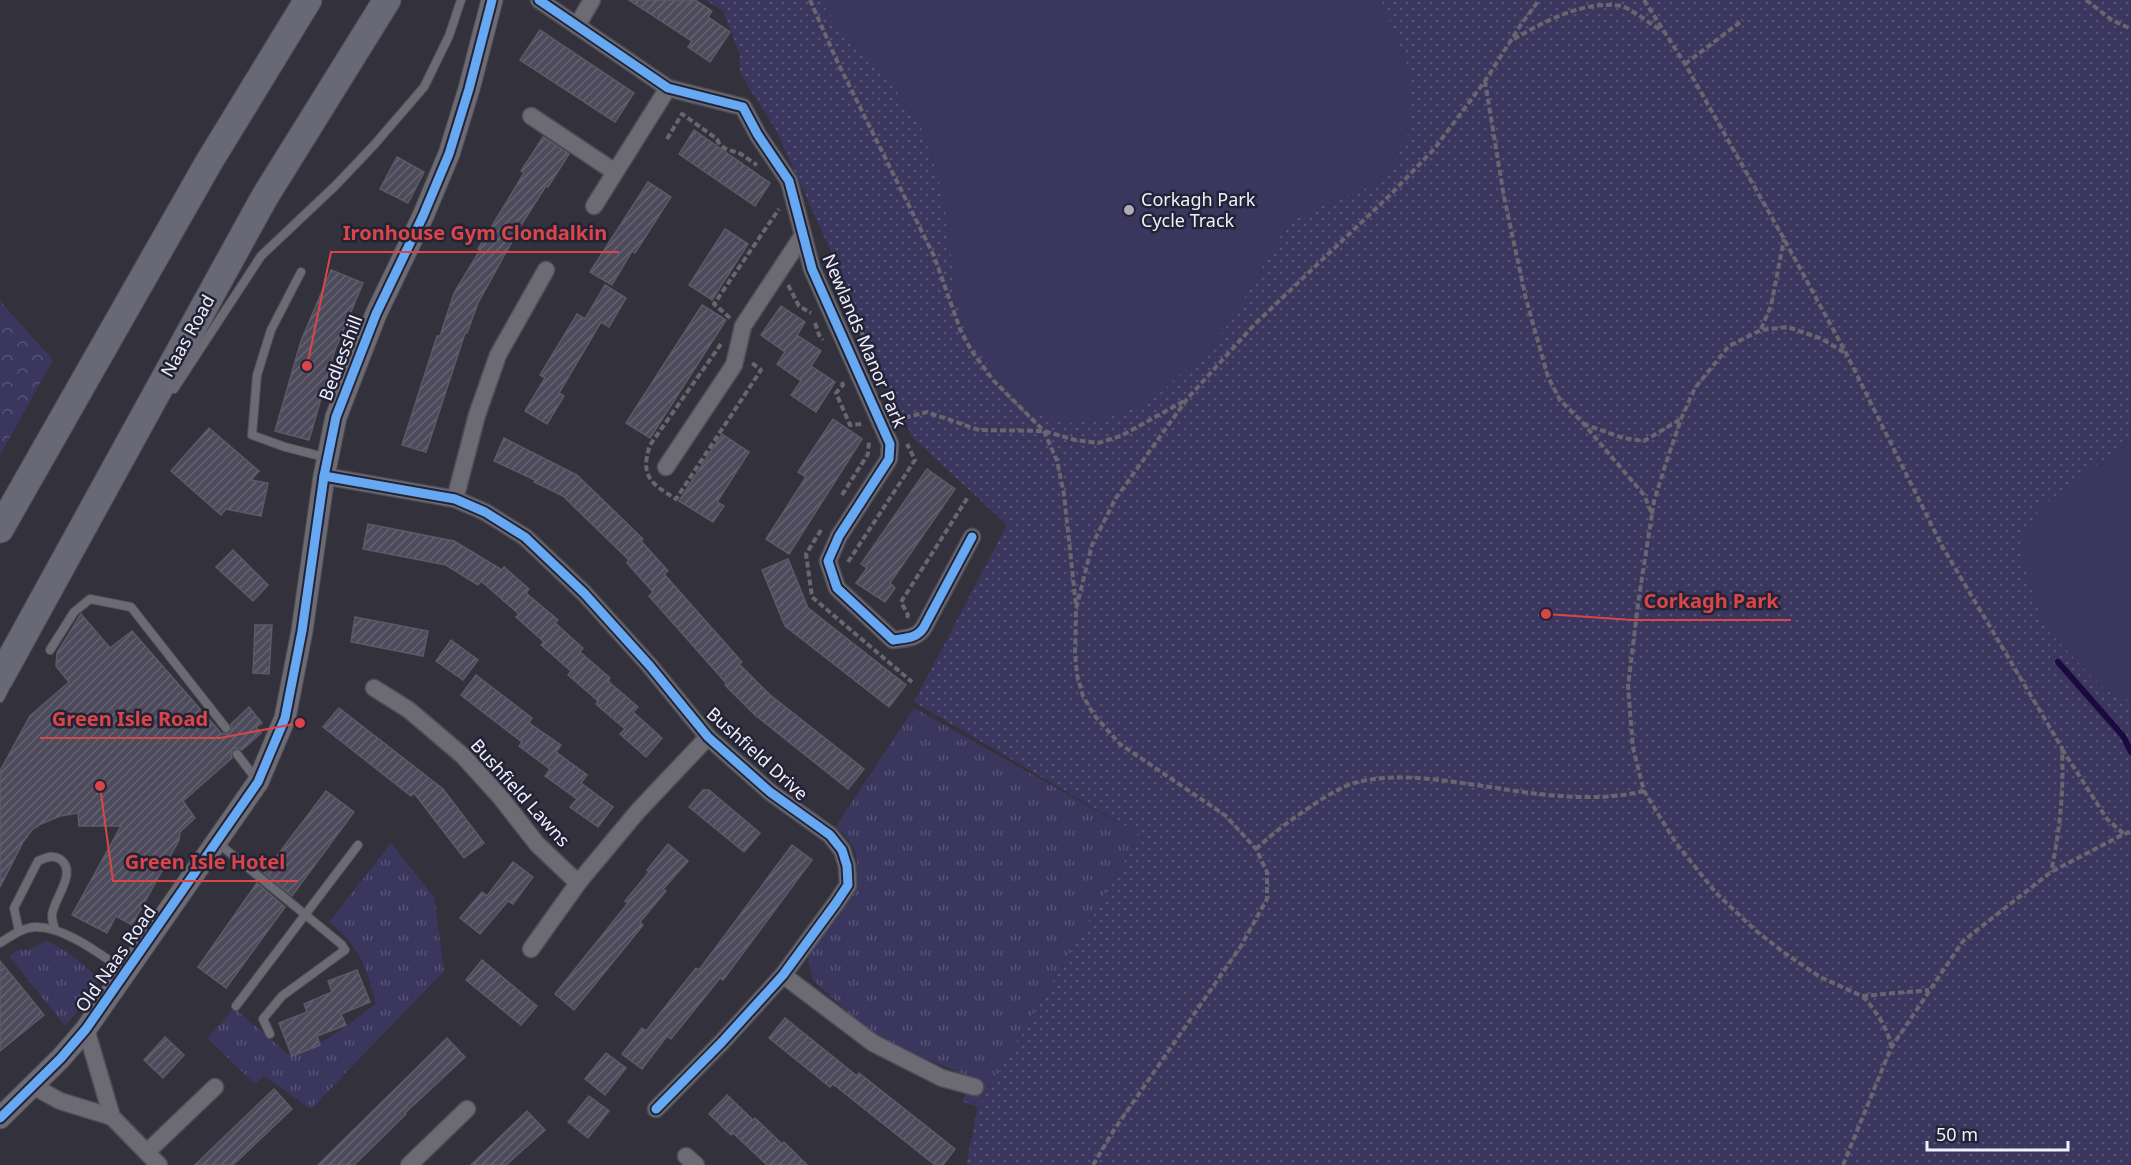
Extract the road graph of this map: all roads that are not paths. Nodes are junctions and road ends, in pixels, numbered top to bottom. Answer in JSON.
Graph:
{"nodes":[{"id":1,"x":302,"y":0,"type":"edge"},
{"id":2,"x":308,"y":0,"type":"edge"},
{"id":3,"x":387,"y":0,"type":"edge"},
{"id":4,"x":461,"y":0,"type":"edge"},
{"id":5,"x":492,"y":0,"type":"edge"},
{"id":6,"x":539,"y":0,"type":"edge"},
{"id":7,"x":592,"y":0,"type":"edge"},
{"id":8,"x":577,"y":26,"type":"junction"},
{"id":9,"x":290,"y":29,"type":"junction"},
{"id":10,"x":668,"y":88,"type":"junction"},
{"id":11,"x":531,"y":116,"type":"dead end"},
{"id":12,"x":615,"y":172,"type":"junction"},
{"id":13,"x":594,"y":206,"type":"dead end"},
{"id":14,"x":803,"y":235,"type":"junction"},
{"id":15,"x":546,"y":270,"type":"dead end"},
{"id":16,"x":301,"y":272,"type":"dead end"},
{"id":17,"x":170,"y":394,"type":"dead end"},
{"id":18,"x":150,"y":424,"type":"dead end"},
{"id":19,"x":326,"y":467,"type":"junction"},
{"id":20,"x":666,"y":467,"type":"dead end"},
{"id":21,"x":455,"y":499,"type":"junction"},
{"id":22,"x":0,"y":529,"type":"edge"},
{"id":23,"x":972,"y":537,"type":"dead end"},
{"id":24,"x":50,"y":650,"type":"dead end"},
{"id":25,"x":0,"y":678,"type":"edge"},
{"id":26,"x":374,"y":688,"type":"dead end"},
{"id":27,"x":0,"y":698,"type":"edge"},
{"id":28,"x":226,"y":728,"type":"dead end"},
{"id":29,"x":708,"y":737,"type":"junction"},
{"id":30,"x":276,"y":743,"type":"joint"},
{"id":31,"x":237,"y":754,"type":"dead end"},
{"id":32,"x":258,"y":782,"type":"junction"},
{"id":33,"x":217,"y":842,"type":"junction"},
{"id":34,"x":358,"y":845,"type":"dead end"},
{"id":35,"x":578,"y":883,"type":"junction"},
{"id":36,"x":305,"y":915,"type":"junction"},
{"id":37,"x":55,"y":930,"type":"junction"},
{"id":38,"x":19,"y":931,"type":"junction"},
{"id":39,"x":0,"y":942,"type":"edge"},
{"id":40,"x":531,"y":949,"type":"dead end"},
{"id":41,"x":128,"y":972,"type":"junction"},
{"id":42,"x":783,"y":975,"type":"junction"},
{"id":43,"x":236,"y":1006,"type":"dead end"},
{"id":44,"x":86,"y":1029,"type":"junction"},
{"id":45,"x":270,"y":1034,"type":"dead end"},
{"id":46,"x":33,"y":1086,"type":"junction"},
{"id":47,"x":975,"y":1087,"type":"dead end"},
{"id":48,"x":215,"y":1088,"type":"dead end"},
{"id":49,"x":467,"y":1109,"type":"dead end"},
{"id":50,"x":656,"y":1109,"type":"dead end"},
{"id":51,"x":112,"y":1117,"type":"junction"},
{"id":52,"x":0,"y":1118,"type":"edge"},
{"id":53,"x":147,"y":1152,"type":"junction"},
{"id":54,"x":159,"y":1165,"type":"edge"},
{"id":55,"x":409,"y":1165,"type":"edge"}],
"edges":[{"from":1,"to":9,"type":"lane"},
{"from":2,"to":9,"type":"highway"},
{"from":3,"to":25,"type":"highway","name":"Naas Road"},
{"from":4,"to":17,"type":"lane"},
{"from":5,"to":19,"type":"street","name":"Bedlesshill"},
{"from":6,"to":8,"type":"street"},
{"from":7,"to":8,"type":"street"},
{"from":8,"to":10,"type":"street"},
{"from":9,"to":22,"type":"highway"},
{"from":10,"to":12,"type":"street"},
{"from":10,"to":14,"type":"street","name":"Newlands Manor Park"},
{"from":11,"to":12,"type":"street"},
{"from":12,"to":13,"type":"street"},
{"from":14,"to":20,"type":"street"},
{"from":14,"to":23,"type":"street","name":"Newlands Manor Park"},
{"from":15,"to":21,"type":"street"},
{"from":16,"to":19,"type":"lane"},
{"from":18,"to":27,"type":"lane"},
{"from":19,"to":21,"type":"street","name":"Bushfield Drive"},
{"from":19,"to":30,"type":"street","name":"Bedlesshill"},
{"from":21,"to":29,"type":"street","name":"Bushfield Drive"},
{"from":24,"to":28,"type":"lane"},
{"from":26,"to":35,"type":"street","name":"Bushfield Lawns"},
{"from":29,"to":35,"type":"street"},
{"from":29,"to":42,"type":"street","name":"Bushfield Drive"},
{"from":30,"to":32,"type":"street","name":"Old Naas Road"},
{"from":31,"to":32,"type":"lane"},
{"from":32,"to":33,"type":"street","name":"Old Naas Road"},
{"from":33,"to":36,"type":"lane"},
{"from":33,"to":41,"type":"street","name":"Old Naas Road"},
{"from":34,"to":36,"type":"lane"},
{"from":35,"to":40,"type":"street"},
{"from":36,"to":43,"type":"lane"},
{"from":36,"to":45,"type":"lane"},
{"from":37,"to":38,"type":"lane"},
{"from":37,"to":38,"type":"lane"},
{"from":37,"to":41,"type":"lane"},
{"from":38,"to":39,"type":"lane"},
{"from":41,"to":44,"type":"street","name":"Old Naas Road"},
{"from":42,"to":47,"type":"street"},
{"from":42,"to":50,"type":"street","name":"Bushfield Drive"},
{"from":44,"to":46,"type":"street","name":"Old Naas Road"},
{"from":44,"to":51,"type":"street"},
{"from":46,"to":51,"type":"street"},
{"from":46,"to":52,"type":"street","name":"Old Naas Road"},
{"from":48,"to":53,"type":"street"},
{"from":49,"to":55,"type":"street"},
{"from":51,"to":53,"type":"street"},
{"from":53,"to":54,"type":"street"}]}
